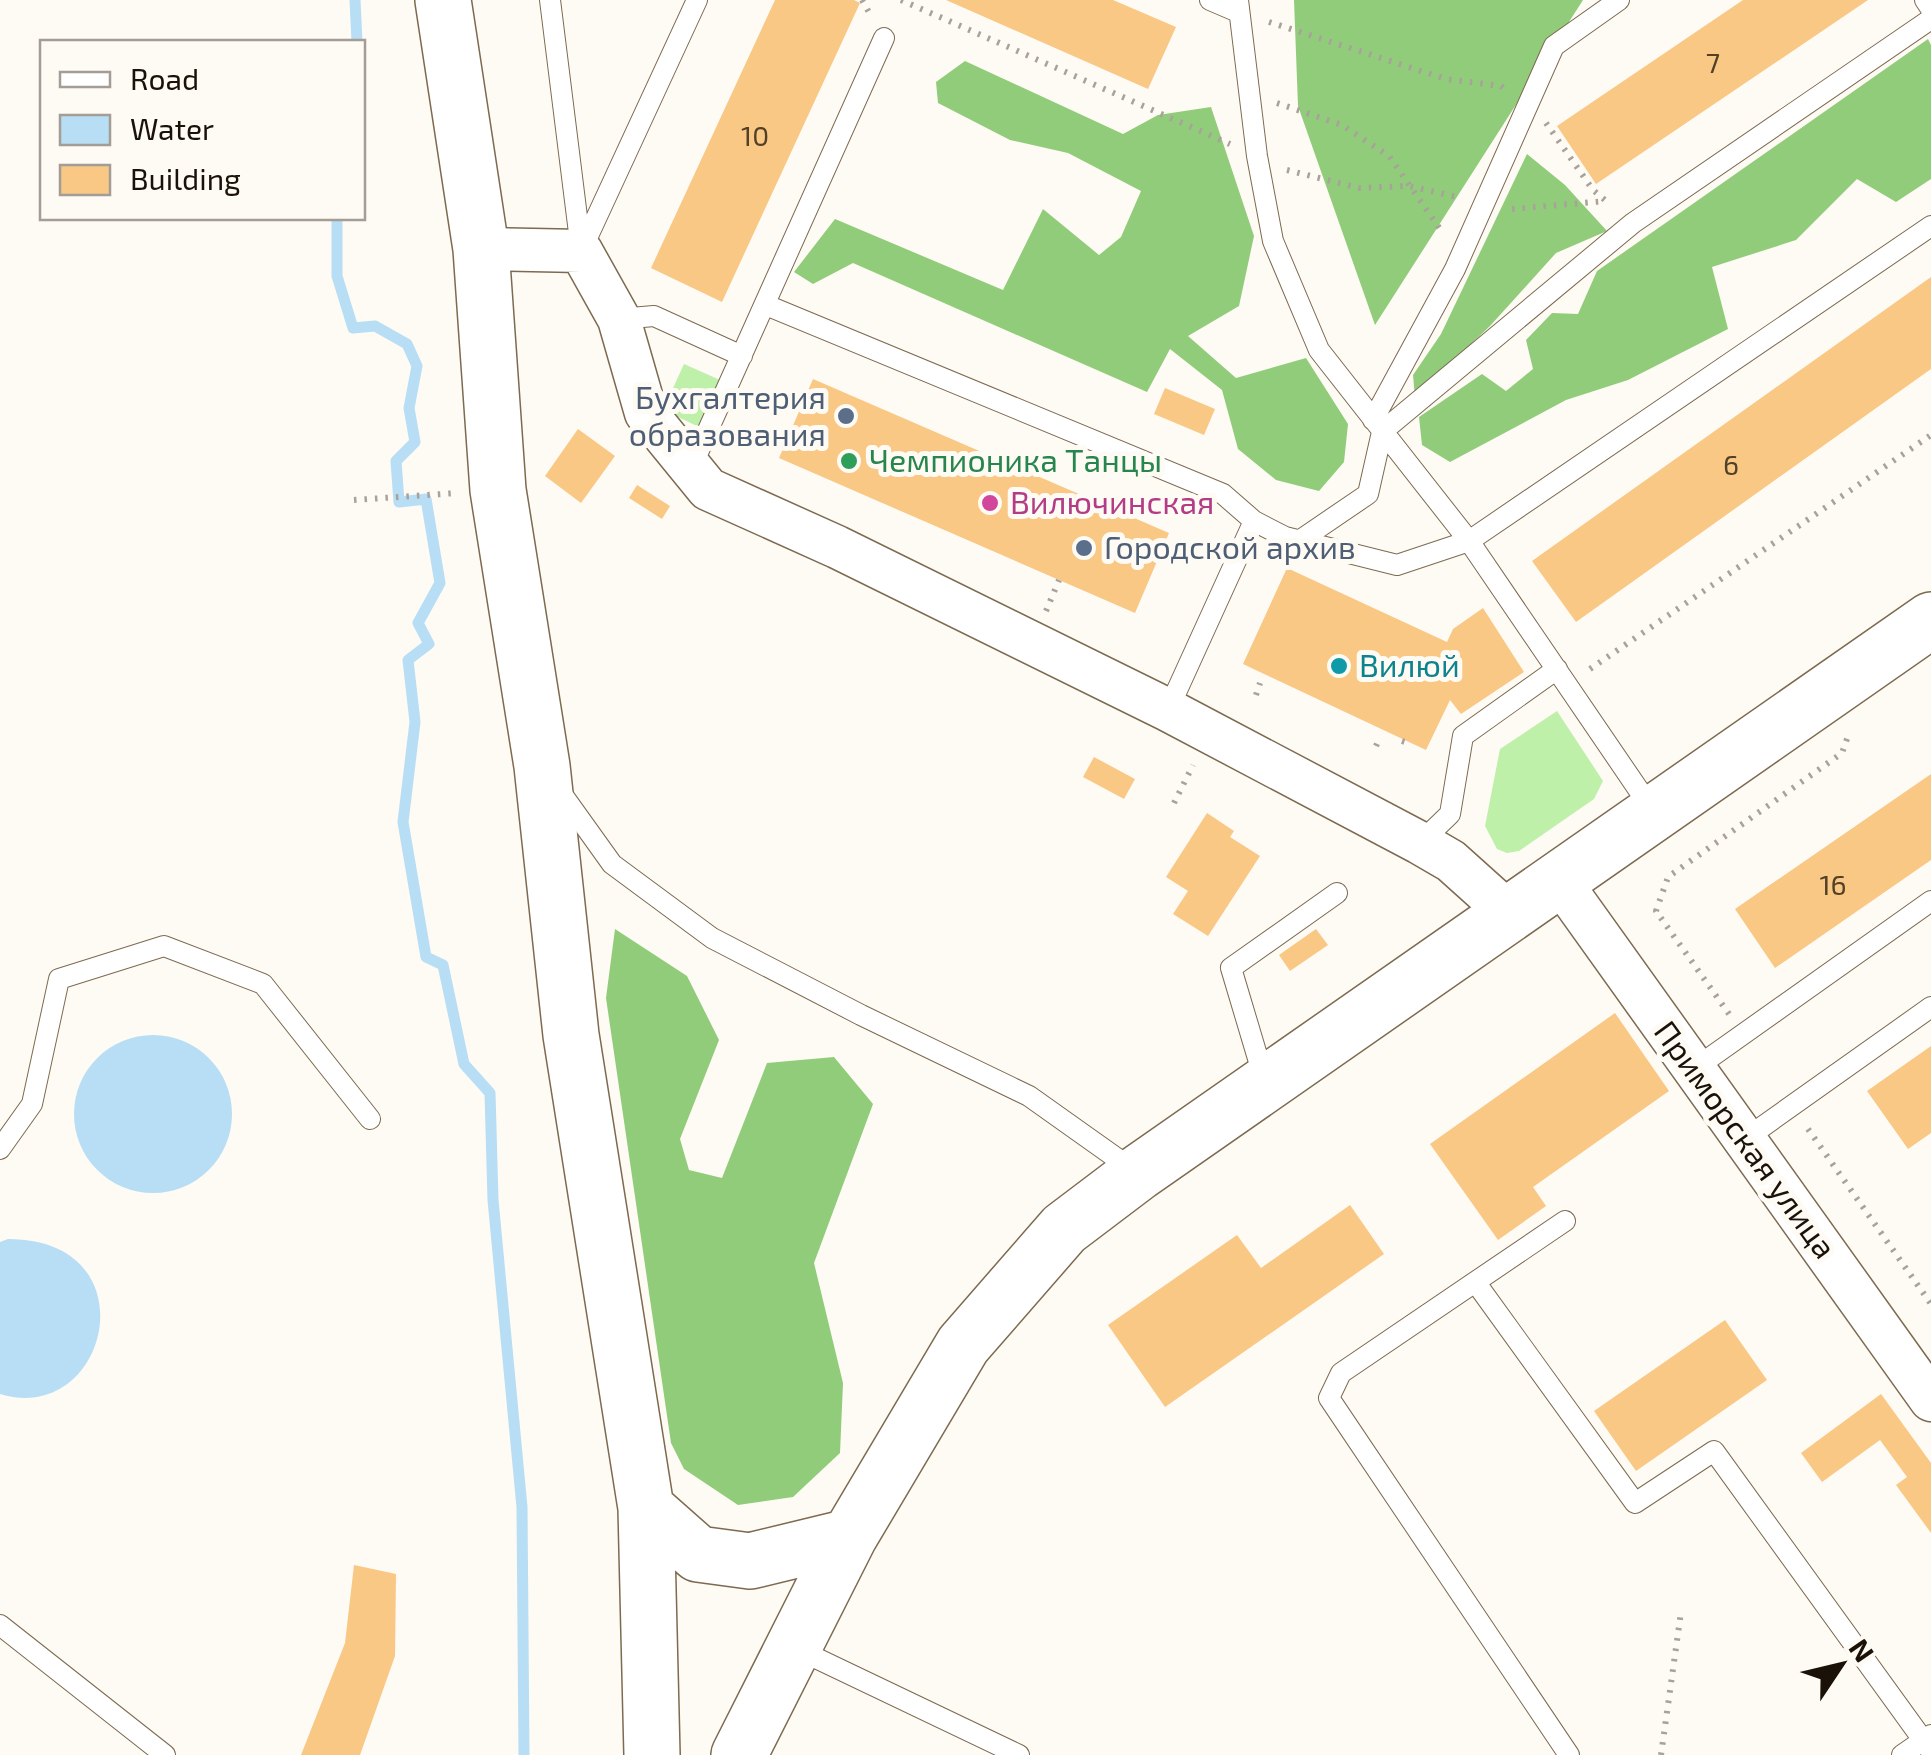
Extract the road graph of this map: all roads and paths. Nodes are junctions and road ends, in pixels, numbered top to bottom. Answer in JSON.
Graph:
{"nodes":[{"id":1,"x":443,"y":0,"type":"edge"},
{"id":2,"x":550,"y":0,"type":"edge"},
{"id":3,"x":697,"y":0,"type":"edge"},
{"id":4,"x":1210,"y":0,"type":"edge"},
{"id":5,"x":1619,"y":0,"type":"edge"},
{"id":6,"x":1925,"y":0,"type":"edge"},
{"id":7,"x":1238,"y":6,"type":"edge"},
{"id":8,"x":1931,"y":9,"type":"edge"},
{"id":9,"x":1931,"y":19,"type":"edge"},
{"id":10,"x":884,"y":38,"type":"dead end"},
{"id":11,"x":1249,"y":94,"type":"junction"},
{"id":12,"x":1528,"y":106,"type":"junction"},
{"id":13,"x":1633,"y":223,"type":"junction"},
{"id":14,"x":1931,"y":226,"type":"edge"},
{"id":15,"x":481,"y":249,"type":"junction"},
{"id":16,"x":581,"y":251,"type":"junction"},
{"id":17,"x":1460,"y":258,"type":"junction"},
{"id":18,"x":766,"y":305,"type":"junction"},
{"id":19,"x":620,"y":318,"type":"junction"},
{"id":20,"x":742,"y":356,"type":"junction"},
{"id":21,"x":1377,"y":426,"type":"junction"},
{"id":22,"x":1931,"y":435,"type":"edge"},
{"id":23,"x":690,"y":470,"type":"junction"},
{"id":24,"x":498,"y":490,"type":"junction"},
{"id":25,"x":354,"y":500,"type":"dead end"},
{"id":26,"x":1254,"y":521,"type":"junction"},
{"id":27,"x":1299,"y":541,"type":"junction"},
{"id":28,"x":1469,"y":542,"type":"junction"},
{"id":29,"x":1059,"y":580,"type":"dead end"},
{"id":30,"x":1043,"y":620,"type":"dead end"},
{"id":31,"x":1931,"y":620,"type":"edge"},
{"id":32,"x":1562,"y":677,"type":"junction"},
{"id":33,"x":1260,"y":683,"type":"dead end"},
{"id":34,"x":1256,"y":695,"type":"dead end"},
{"id":35,"x":1168,"y":710,"type":"junction"},
{"id":36,"x":1853,"y":720,"type":"dead end"},
{"id":37,"x":542,"y":766,"type":"junction"},
{"id":38,"x":1654,"y":812,"type":"junction"},
{"id":39,"x":1420,"y":843,"type":"junction"},
{"id":40,"x":1559,"y":880,"type":"junction"},
{"id":41,"x":1337,"y":893,"type":"dead end"},
{"id":42,"x":1931,"y":901,"type":"edge"},
{"id":43,"x":1510,"y":914,"type":"junction"},
{"id":44,"x":1931,"y":1006,"type":"edge"},
{"id":45,"x":1743,"y":1034,"type":"junction"},
{"id":46,"x":1694,"y":1069,"type":"junction"},
{"id":47,"x":1266,"y":1084,"type":"junction"},
{"id":48,"x":1792,"y":1106,"type":"junction"},
{"id":49,"x":370,"y":1120,"type":"dead end"},
{"id":50,"x":1745,"y":1138,"type":"junction"},
{"id":51,"x":0,"y":1148,"type":"edge"},
{"id":52,"x":1138,"y":1173,"type":"junction"},
{"id":53,"x":1564,"y":1221,"type":"dead end"},
{"id":54,"x":1476,"y":1283,"type":"junction"},
{"id":55,"x":1931,"y":1304,"type":"edge"},
{"id":56,"x":1931,"y":1400,"type":"edge"},
{"id":57,"x":646,"y":1508,"type":"junction"},
{"id":58,"x":848,"y":1537,"type":"junction"},
{"id":59,"x":1681,"y":1612,"type":"dead end"},
{"id":60,"x":0,"y":1625,"type":"edge"},
{"id":61,"x":791,"y":1646,"type":"junction"},
{"id":62,"x":1928,"y":1742,"type":"edge"},
{"id":63,"x":165,"y":1755,"type":"edge"},
{"id":64,"x":652,"y":1755,"type":"edge"},
{"id":65,"x":740,"y":1755,"type":"edge"},
{"id":66,"x":1019,"y":1755,"type":"edge"},
{"id":67,"x":1569,"y":1755,"type":"edge"},
{"id":68,"x":1661,"y":1755,"type":"edge"},
{"id":69,"x":1902,"y":1755,"type":"edge"}],
"edges":[{"from":1,"to":15,"type":"street"},
{"from":2,"to":16,"type":"lane"},
{"from":3,"to":16,"type":"lane"},
{"from":4,"to":7,"type":"lane"},
{"from":5,"to":12,"type":"lane"},
{"from":6,"to":8,"type":"lane"},
{"from":7,"to":11,"type":"lane"},
{"from":7,"to":12,"type":"path"},
{"from":9,"to":13,"type":"lane"},
{"from":10,"to":18,"type":"lane"},
{"from":11,"to":17,"type":"path"},
{"from":11,"to":21,"type":"lane"},
{"from":12,"to":13,"type":"path"},
{"from":12,"to":17,"type":"lane"},
{"from":13,"to":21,"type":"lane"},
{"from":14,"to":28,"type":"lane"},
{"from":15,"to":16,"type":"street"},
{"from":15,"to":24,"type":"street"},
{"from":16,"to":19,"type":"street"},
{"from":17,"to":21,"type":"lane"},
{"from":18,"to":20,"type":"lane"},
{"from":18,"to":26,"type":"lane"},
{"from":19,"to":20,"type":"lane"},
{"from":19,"to":23,"type":"street"},
{"from":20,"to":23,"type":"lane"},
{"from":21,"to":27,"type":"lane"},
{"from":21,"to":28,"type":"lane"},
{"from":22,"to":32,"type":"path"},
{"from":23,"to":35,"type":"street"},
{"from":24,"to":25,"type":"path"},
{"from":24,"to":37,"type":"street"},
{"from":26,"to":27,"type":"lane"},
{"from":26,"to":35,"type":"lane"},
{"from":27,"to":28,"type":"lane"},
{"from":28,"to":32,"type":"lane"},
{"from":29,"to":30,"type":"path"},
{"from":31,"to":38,"type":"street"},
{"from":32,"to":38,"type":"lane"},
{"from":32,"to":39,"type":"lane"},
{"from":33,"to":34,"type":"path"},
{"from":35,"to":39,"type":"street"},
{"from":36,"to":45,"type":"path"},
{"from":37,"to":52,"type":"lane"},
{"from":37,"to":57,"type":"street"},
{"from":38,"to":40,"type":"street"},
{"from":39,"to":43,"type":"street"},
{"from":40,"to":43,"type":"street"},
{"from":40,"to":46,"type":"street","name":"Приморская улица"},
{"from":41,"to":47,"type":"lane"},
{"from":42,"to":45,"type":"lane"},
{"from":43,"to":47,"type":"street"},
{"from":44,"to":48,"type":"lane"},
{"from":45,"to":46,"type":"lane"},
{"from":46,"to":50,"type":"street","name":"Приморская улица"},
{"from":47,"to":52,"type":"street"},
{"from":48,"to":50,"type":"lane"},
{"from":48,"to":55,"type":"path"},
{"from":49,"to":51,"type":"lane"},
{"from":50,"to":56,"type":"street","name":"Приморская улица"},
{"from":52,"to":58,"type":"street"},
{"from":53,"to":54,"type":"lane"},
{"from":54,"to":62,"type":"lane"},
{"from":54,"to":67,"type":"lane"},
{"from":57,"to":58,"type":"street"},
{"from":57,"to":64,"type":"street"},
{"from":58,"to":61,"type":"street"},
{"from":59,"to":68,"type":"path"},
{"from":60,"to":63,"type":"lane"},
{"from":61,"to":65,"type":"street"},
{"from":61,"to":66,"type":"lane"},
{"from":62,"to":69,"type":"lane"}]}
